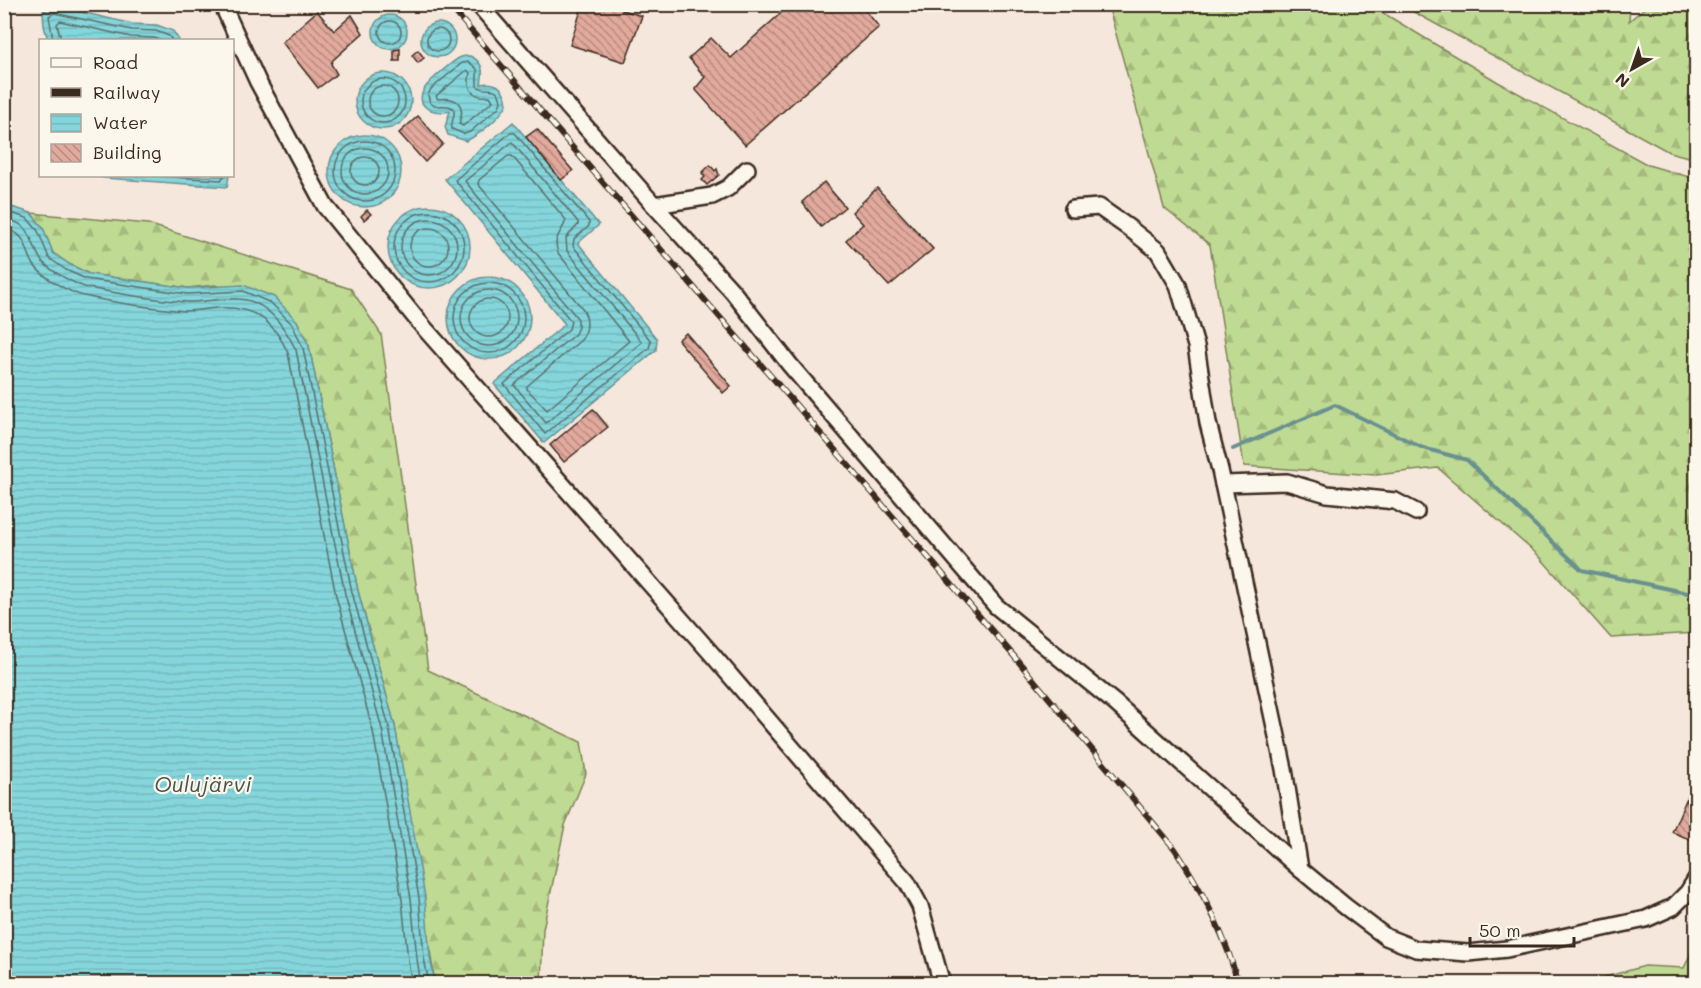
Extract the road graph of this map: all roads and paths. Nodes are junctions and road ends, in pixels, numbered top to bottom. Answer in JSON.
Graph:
{"nodes":[{"id":1,"x":222,"y":4,"type":"edge"},
{"id":2,"x":478,"y":4,"type":"edge"},
{"id":3,"x":747,"y":169,"type":"dead end"},
{"id":4,"x":654,"y":205,"type":"junction"},
{"id":5,"x":1073,"y":209,"type":"dead end"},
{"id":6,"x":1223,"y":484,"type":"junction"},
{"id":7,"x":1416,"y":512,"type":"dead end"},
{"id":8,"x":1300,"y":869,"type":"junction"},
{"id":9,"x":1696,"y":879,"type":"edge"},
{"id":10,"x":942,"y":984,"type":"edge"}],
"edges":[{"from":1,"to":10,"type":"street"},
{"from":2,"to":4,"type":"street"},
{"from":3,"to":4,"type":"street"},
{"from":4,"to":8,"type":"street"},
{"from":5,"to":6,"type":"street"},
{"from":6,"to":7,"type":"street"},
{"from":6,"to":8,"type":"street"},
{"from":8,"to":9,"type":"street"}]}
